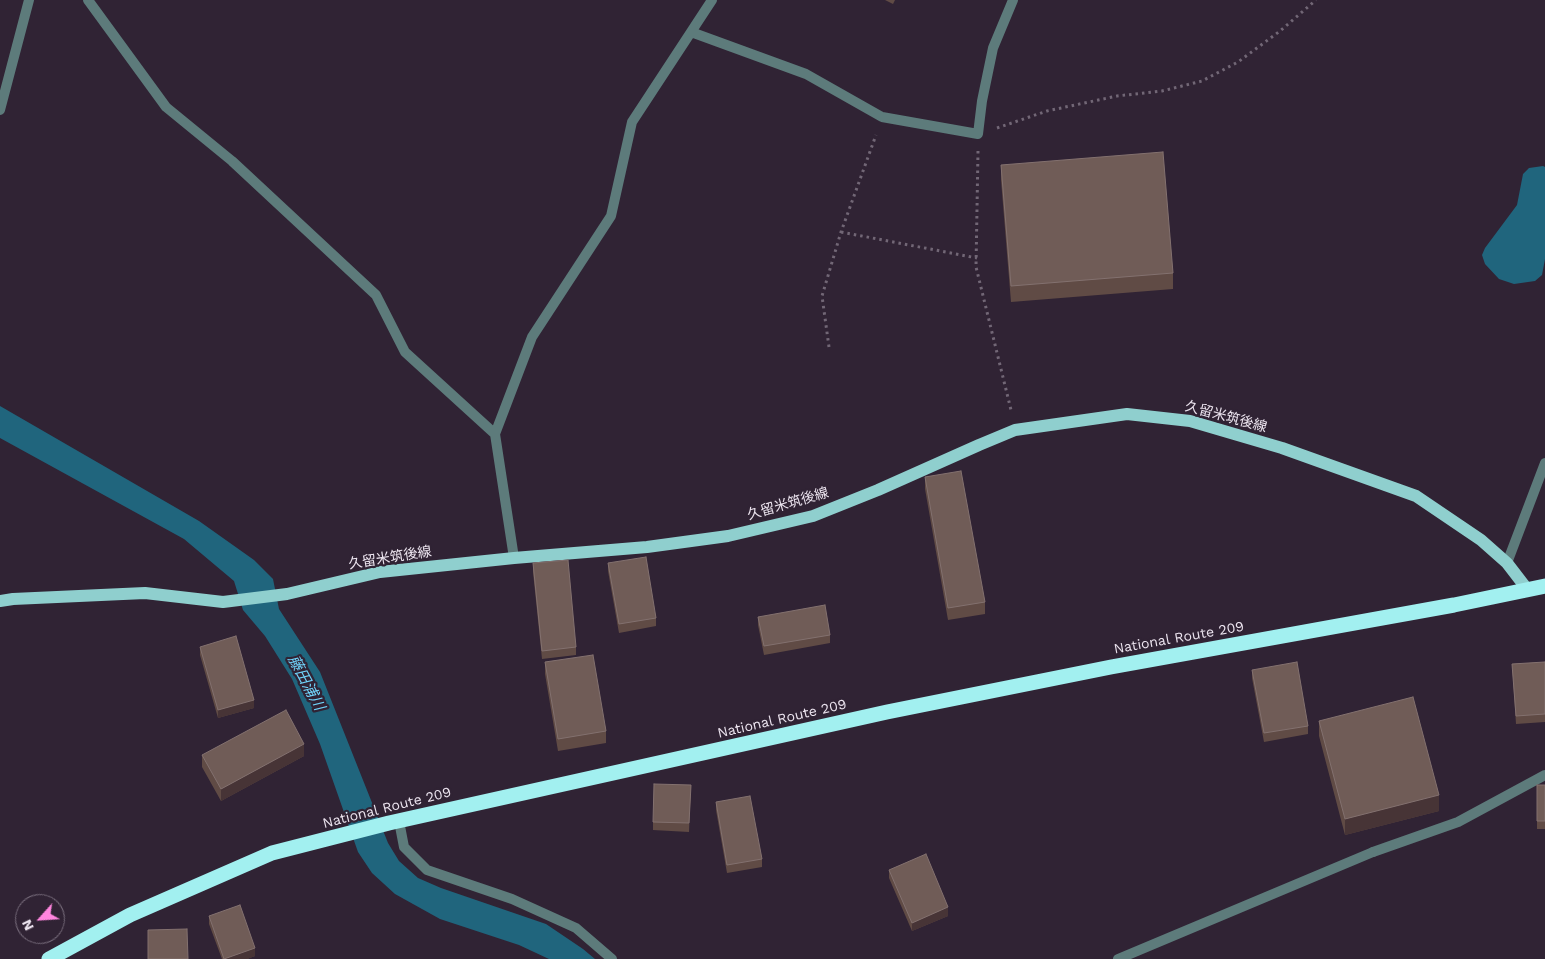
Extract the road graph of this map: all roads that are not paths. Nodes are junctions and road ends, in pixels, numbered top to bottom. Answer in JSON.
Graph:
{"nodes":[{"id":1,"x":30,"y":0,"type":"edge"},
{"id":2,"x":88,"y":0,"type":"edge"},
{"id":3,"x":712,"y":0,"type":"edge"},
{"id":4,"x":1013,"y":0,"type":"edge"},
{"id":5,"x":691,"y":32,"type":"junction"},
{"id":6,"x":0,"y":110,"type":"edge"},
{"id":7,"x":495,"y":434,"type":"junction"},
{"id":8,"x":1545,"y":463,"type":"edge"},
{"id":9,"x":514,"y":558,"type":"junction"},
{"id":10,"x":1506,"y":562,"type":"junction"},
{"id":11,"x":1545,"y":586,"type":"edge"},
{"id":12,"x":1526,"y":589,"type":"junction"},
{"id":13,"x":0,"y":601,"type":"edge"},
{"id":14,"x":1545,"y":775,"type":"edge"},
{"id":15,"x":394,"y":822,"type":"junction"},
{"id":16,"x":49,"y":959,"type":"edge"},
{"id":17,"x":612,"y":959,"type":"edge"},
{"id":18,"x":1118,"y":959,"type":"edge"}],
"edges":[{"from":1,"to":6,"type":"street"},
{"from":2,"to":7,"type":"street"},
{"from":3,"to":5,"type":"street"},
{"from":4,"to":5,"type":"street"},
{"from":5,"to":7,"type":"street"},
{"from":7,"to":9,"type":"street"},
{"from":8,"to":10,"type":"street"},
{"from":9,"to":10,"type":"main road","name":"久留米筑後線"},
{"from":9,"to":13,"type":"main road","name":"久留米筑後線"},
{"from":10,"to":12,"type":"main road","name":"久留米筑後線"},
{"from":11,"to":12,"type":"highway","name":"National Route 209"},
{"from":12,"to":15,"type":"highway","name":"National Route 209"},
{"from":14,"to":18,"type":"street"},
{"from":15,"to":16,"type":"highway","name":"National Route 209"},
{"from":15,"to":17,"type":"street"}]}
